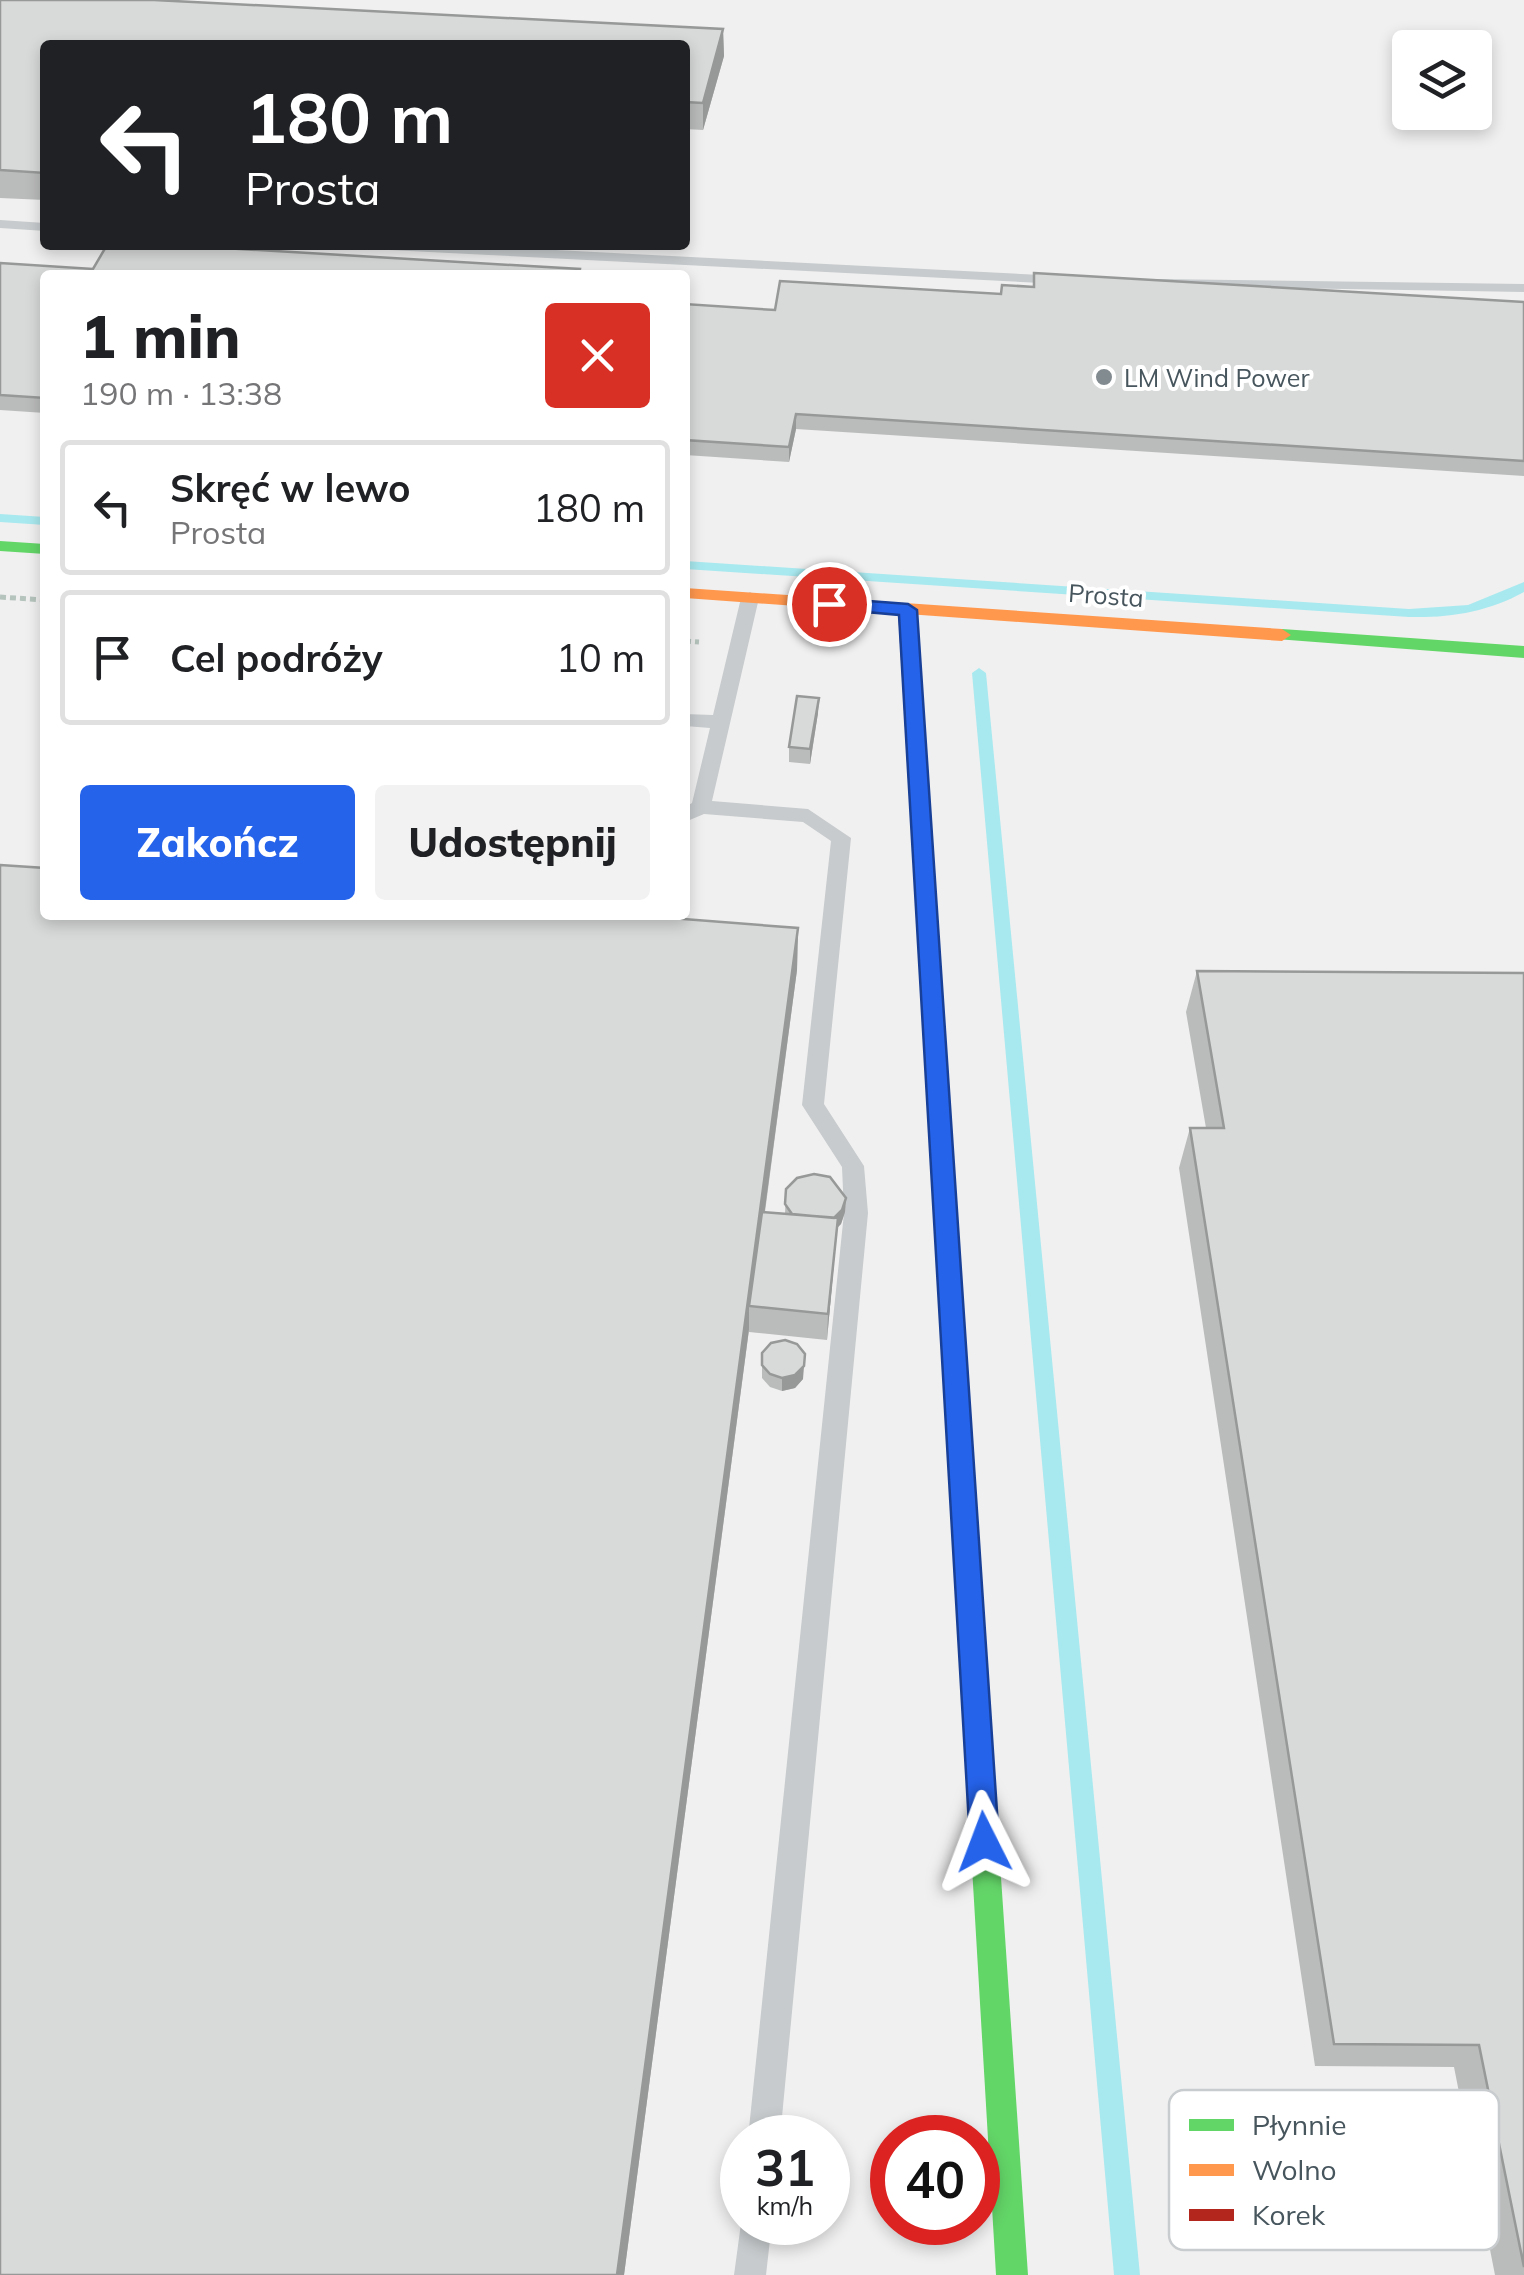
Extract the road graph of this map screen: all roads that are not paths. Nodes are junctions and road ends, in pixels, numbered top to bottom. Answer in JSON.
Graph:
{"nodes":[{"id":1,"x":0,"y":224,"type":"edge"},
{"id":2,"x":40,"y":226,"type":"edge"},
{"id":3,"x":467,"y":250,"type":"edge"},
{"id":4,"x":1070,"y":281,"type":"edge"},
{"id":5,"x":1149,"y":282,"type":"edge"},
{"id":6,"x":1524,"y":288,"type":"edge"},
{"id":7,"x":0,"y":546,"type":"edge"},
{"id":8,"x":40,"y":549,"type":"edge"},
{"id":9,"x":690,"y":593,"type":"edge"},
{"id":10,"x":750,"y":598,"type":"junction"},
{"id":11,"x":908,"y":610,"type":"junction"},
{"id":12,"x":1524,"y":652,"type":"edge"},
{"id":13,"x":690,"y":720,"type":"edge"},
{"id":14,"x":722,"y":722,"type":"junction"},
{"id":15,"x":693,"y":811,"type":"edge"},
{"id":16,"x":766,"y":2115,"type":"edge"},
{"id":17,"x":753,"y":2245,"type":"edge"},
{"id":18,"x":750,"y":2275,"type":"edge"},
{"id":19,"x":1012,"y":2275,"type":"edge"}],
"edges":[{"from":1,"to":2,"type":"lane"},
{"from":3,"to":4,"type":"lane"},
{"from":5,"to":6,"type":"lane"},
{"from":7,"to":8,"type":"street"},
{"from":9,"to":10,"type":"street","name":"Prosta"},
{"from":10,"to":11,"type":"street","name":"Prosta"},
{"from":10,"to":14,"type":"lane"},
{"from":11,"to":12,"type":"street","name":"Prosta"},
{"from":11,"to":19,"type":"street"},
{"from":13,"to":14,"type":"lane"},
{"from":14,"to":15,"type":"lane"},
{"from":15,"to":16,"type":"lane"},
{"from":17,"to":18,"type":"lane"}]}
